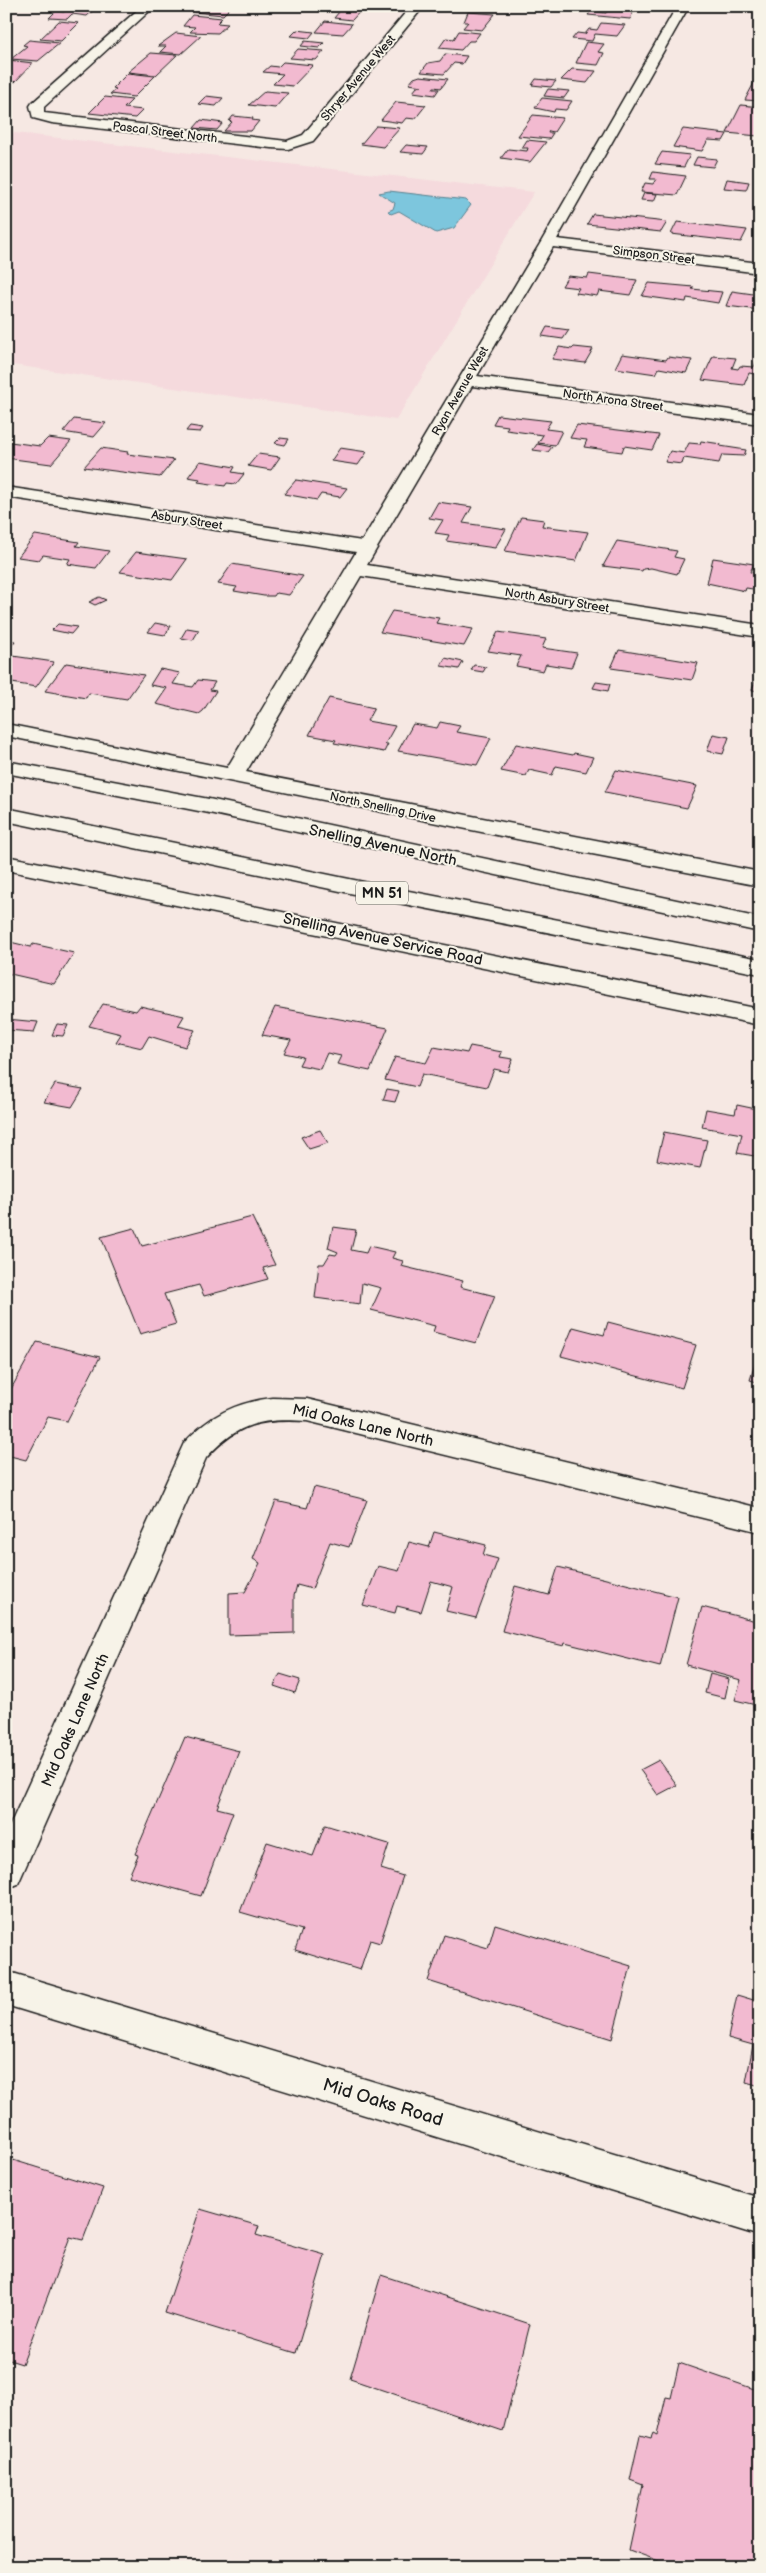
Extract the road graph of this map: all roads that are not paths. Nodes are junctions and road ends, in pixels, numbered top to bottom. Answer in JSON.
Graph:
{"nodes":[{"id":1,"x":149,"y":6,"type":"edge"},
{"id":2,"x":418,"y":6,"type":"edge"},
{"id":3,"x":683,"y":6,"type":"edge"},
{"id":4,"x":294,"y":144,"type":"joint"},
{"id":5,"x":548,"y":242,"type":"junction"},
{"id":6,"x":760,"y":268,"type":"edge"},
{"id":7,"x":467,"y":380,"type":"junction"},
{"id":8,"x":760,"y":419,"type":"edge"},
{"id":9,"x":6,"y":492,"type":"edge"},
{"id":10,"x":368,"y":548,"type":"junction"},
{"id":11,"x":355,"y":568,"type":"junction"},
{"id":12,"x":760,"y":631,"type":"edge"},
{"id":13,"x":6,"y":730,"type":"edge"},
{"id":14,"x":6,"y":767,"type":"edge"},
{"id":15,"x":234,"y":774,"type":"junction"},
{"id":16,"x":6,"y":814,"type":"edge"},
{"id":17,"x":6,"y":862,"type":"edge"},
{"id":18,"x":760,"y":878,"type":"edge"},
{"id":19,"x":760,"y":925,"type":"edge"},
{"id":20,"x":760,"y":967,"type":"edge"},
{"id":21,"x":760,"y":1017,"type":"edge"},
{"id":22,"x":760,"y":1520,"type":"edge"},
{"id":23,"x":6,"y":1873,"type":"edge"},
{"id":24,"x":6,"y":1988,"type":"edge"},
{"id":25,"x":760,"y":2217,"type":"edge"}],
"edges":[{"from":1,"to":4,"type":"street","name":"Pascal Street North"},
{"from":2,"to":4,"type":"street","name":"Shryer Avenue West"},
{"from":3,"to":5,"type":"street","name":"Ryan Avenue West"},
{"from":5,"to":6,"type":"street","name":"Simpson Street"},
{"from":5,"to":7,"type":"street","name":"Ryan Avenue West"},
{"from":7,"to":8,"type":"street","name":"North Arona Street"},
{"from":7,"to":10,"type":"street","name":"Ryan Avenue West"},
{"from":9,"to":10,"type":"street","name":"Asbury Street"},
{"from":10,"to":11,"type":"street","name":"Ryan Avenue West"},
{"from":11,"to":12,"type":"street","name":"North Asbury Street"},
{"from":11,"to":15,"type":"street","name":"Ryan Avenue West"},
{"from":13,"to":15,"type":"street","name":"North Snelling Drive"},
{"from":14,"to":19,"type":"street","name":"Snelling Avenue North"},
{"from":15,"to":18,"type":"street","name":"North Snelling Drive"},
{"from":16,"to":20,"type":"street","number":"MN 51"},
{"from":17,"to":21,"type":"street","name":"Snelling Avenue Service Road"},
{"from":22,"to":23,"type":"street","name":"Mid Oaks Lane North"},
{"from":24,"to":25,"type":"street","name":"Mid Oaks Road"}]}
